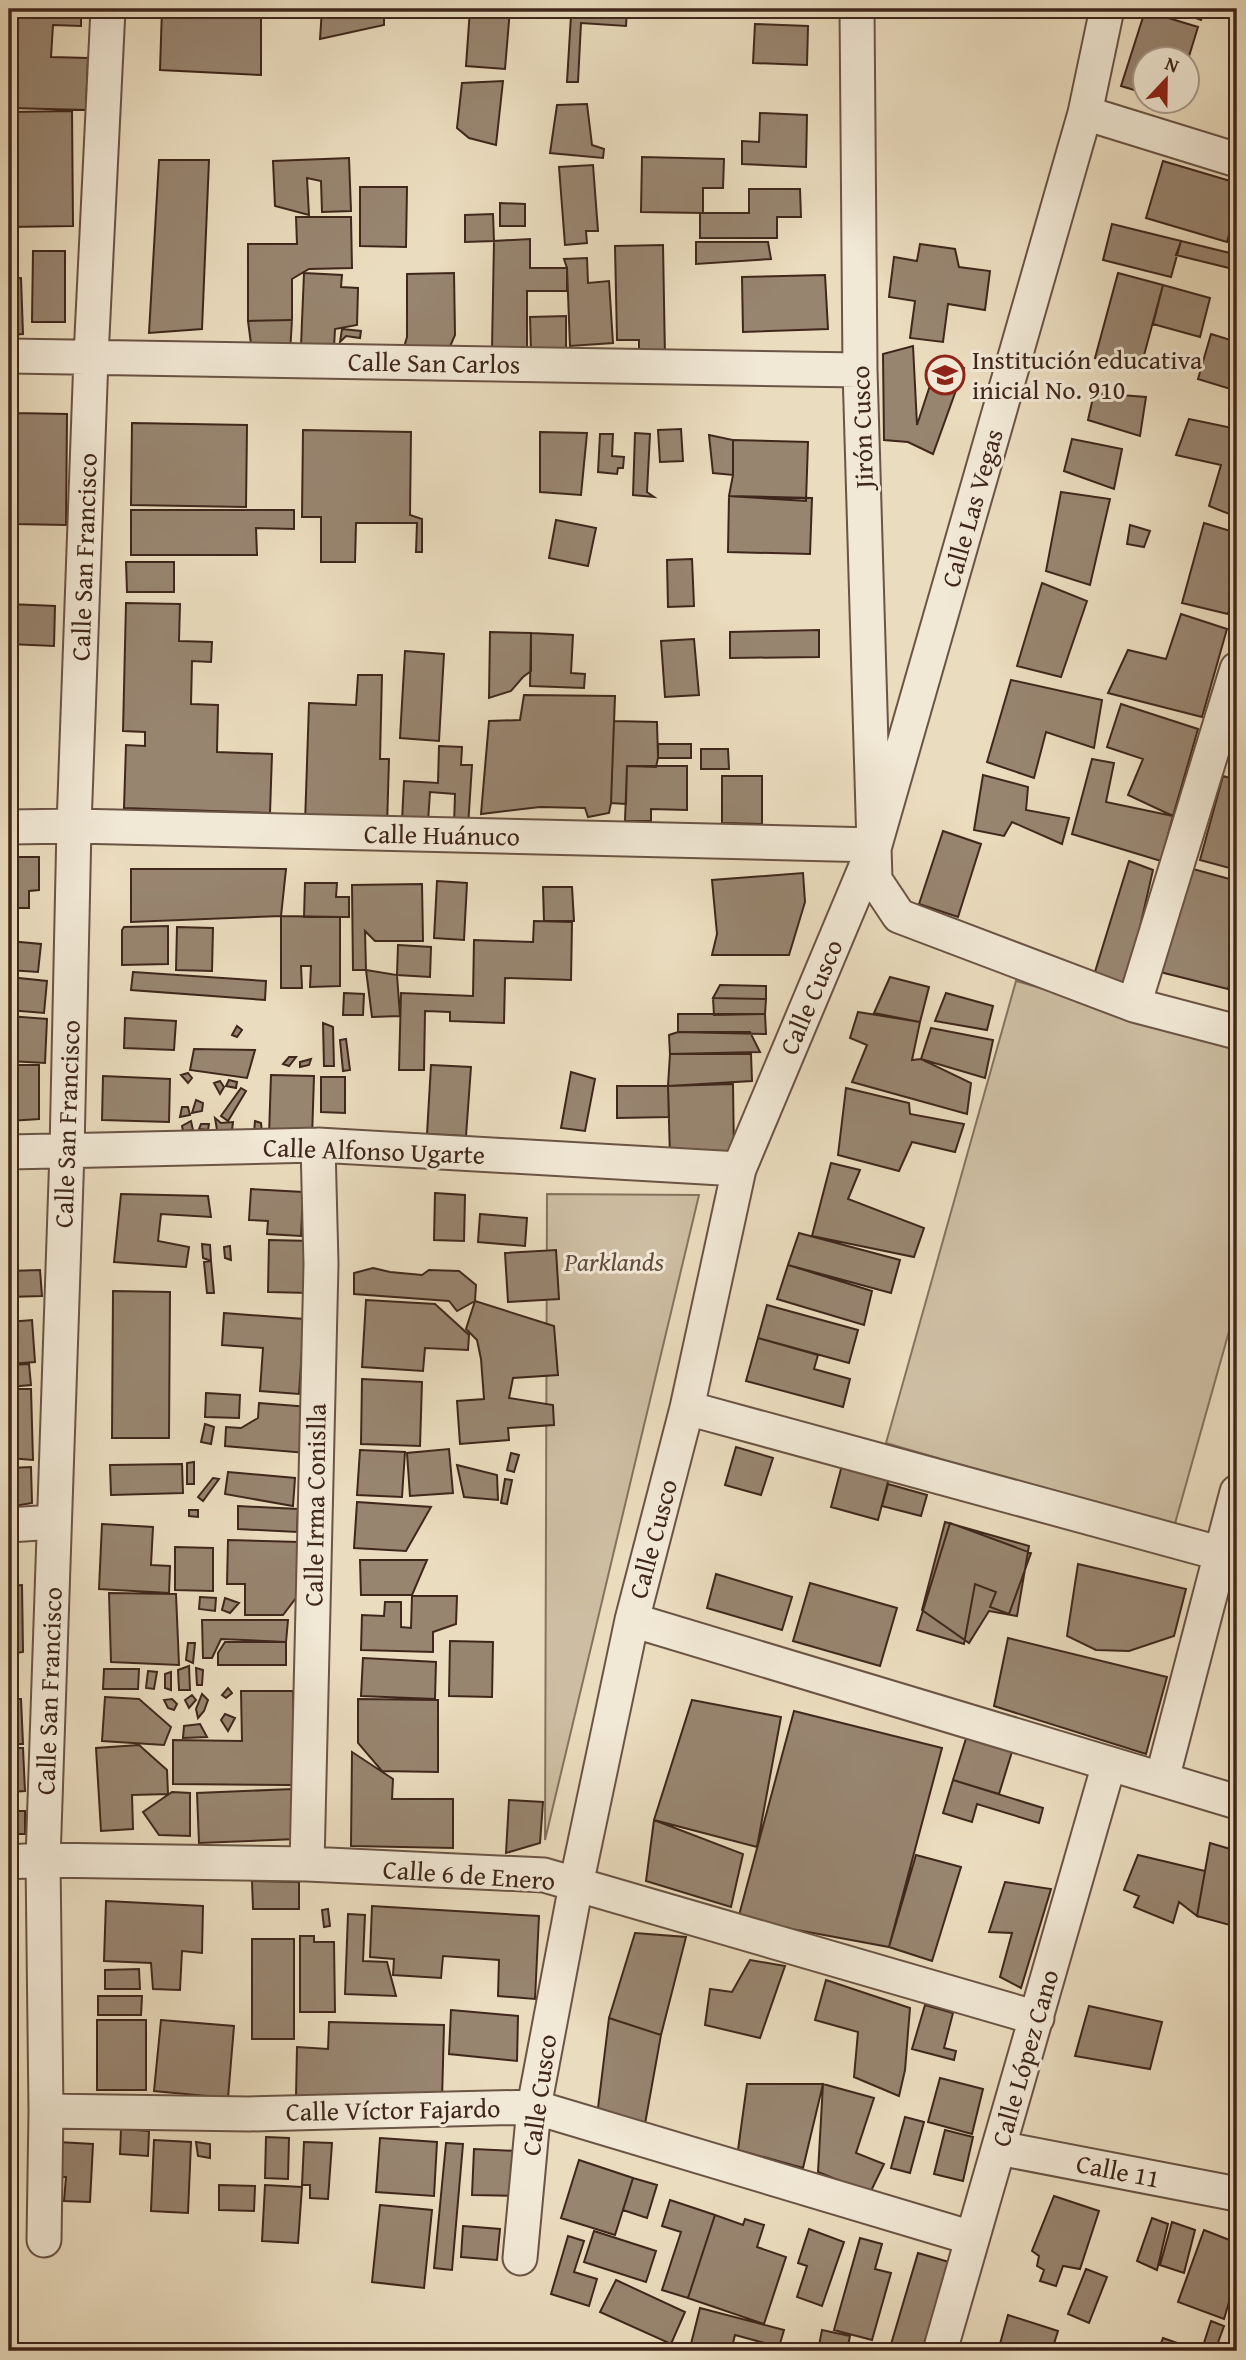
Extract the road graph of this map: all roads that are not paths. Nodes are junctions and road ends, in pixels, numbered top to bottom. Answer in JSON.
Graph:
{"nodes":[{"id":1,"x":108,"y":9,"type":"edge"},
{"id":2,"x":857,"y":9,"type":"edge"},
{"id":3,"x":1107,"y":9,"type":"edge"},
{"id":4,"x":1085,"y":113,"type":"junction"},
{"id":5,"x":1237,"y":160,"type":"edge"},
{"id":6,"x":9,"y":356,"type":"edge"},
{"id":7,"x":91,"y":357,"type":"junction"},
{"id":8,"x":860,"y":369,"type":"junction"},
{"id":9,"x":1237,"y":669,"type":"edge"},
{"id":10,"x":75,"y":826,"type":"junction"},
{"id":11,"x":9,"y":827,"type":"edge"},
{"id":12,"x":875,"y":845,"type":"junction"},
{"id":13,"x":1134,"y":1005,"type":"junction"},
{"id":14,"x":1237,"y":1032,"type":"edge"},
{"id":15,"x":318,"y":1145,"type":"junction"},
{"id":16,"x":67,"y":1151,"type":"junction"},
{"id":17,"x":9,"y":1152,"type":"edge"},
{"id":18,"x":739,"y":1169,"type":"junction"},
{"id":19,"x":687,"y":1408,"type":"junction"},
{"id":20,"x":1237,"y":1492,"type":"edge"},
{"id":21,"x":54,"y":1522,"type":"junction"},
{"id":22,"x":9,"y":1525,"type":"edge"},
{"id":23,"x":1229,"y":1556,"type":"edge"},
{"id":24,"x":632,"y":1619,"type":"junction"},
{"id":25,"x":1110,"y":1764,"type":"junction"},
{"id":26,"x":1162,"y":1779,"type":"junction"},
{"id":27,"x":1237,"y":1802,"type":"edge"},
{"id":28,"x":43,"y":1860,"type":"junction"},
{"id":29,"x":9,"y":1862,"type":"edge"},
{"id":30,"x":307,"y":1864,"type":"junction"},
{"id":31,"x":576,"y":1885,"type":"junction"},
{"id":32,"x":1037,"y":2018,"type":"junction"},
{"id":33,"x":534,"y":2107,"type":"junction"},
{"id":34,"x":46,"y":2111,"type":"junction"},
{"id":35,"x":999,"y":2148,"type":"junction"},
{"id":36,"x":1237,"y":2194,"type":"edge"},
{"id":37,"x":972,"y":2238,"type":"junction"},
{"id":38,"x":44,"y":2240,"type":"dead end"},
{"id":39,"x":520,"y":2258,"type":"dead end"},
{"id":40,"x":940,"y":2351,"type":"edge"}],
"edges":[{"from":1,"to":7,"type":"street","name":"Calle San Francisco"},
{"from":2,"to":8,"type":"street","name":"Jirón Cusco"},
{"from":3,"to":4,"type":"street","name":"Calle Las Vegas"},
{"from":4,"to":5,"type":"street"},
{"from":4,"to":12,"type":"street","name":"Calle Las Vegas"},
{"from":6,"to":7,"type":"street","name":"Calle San Carlos"},
{"from":7,"to":8,"type":"street","name":"Calle San Carlos"},
{"from":7,"to":10,"type":"street","name":"Calle San Francisco"},
{"from":8,"to":12,"type":"street","name":"Jirón Cusco"},
{"from":9,"to":13,"type":"street"},
{"from":10,"to":11,"type":"street","name":"Calle Huánuco"},
{"from":10,"to":12,"type":"street","name":"Calle Huánuco"},
{"from":10,"to":16,"type":"street","name":"Calle San Francisco"},
{"from":12,"to":13,"type":"street"},
{"from":12,"to":18,"type":"street","name":"Calle Cusco"},
{"from":13,"to":14,"type":"street"},
{"from":15,"to":16,"type":"street","name":"Calle Alfonso Ugarte"},
{"from":15,"to":18,"type":"street","name":"Calle Alfonso Ugarte"},
{"from":15,"to":30,"type":"street","name":"Calle Irma Conislla"},
{"from":16,"to":17,"type":"street","name":"Calle Alfonso Ugarte"},
{"from":16,"to":21,"type":"street","name":"Calle San Francisco"},
{"from":18,"to":19,"type":"street","name":"Calle Cusco"},
{"from":19,"to":23,"type":"street"},
{"from":19,"to":24,"type":"street","name":"Calle Cusco"},
{"from":20,"to":23,"type":"street"},
{"from":21,"to":22,"type":"street"},
{"from":21,"to":28,"type":"street","name":"Calle San Francisco"},
{"from":23,"to":26,"type":"street"},
{"from":24,"to":25,"type":"street"},
{"from":24,"to":31,"type":"street","name":"Calle Cusco"},
{"from":25,"to":26,"type":"street"},
{"from":25,"to":32,"type":"street","name":"Calle López Cano"},
{"from":26,"to":27,"type":"street"},
{"from":28,"to":29,"type":"street","name":"Calle 6 de Enero"},
{"from":28,"to":30,"type":"street","name":"Calle 6 de Enero"},
{"from":28,"to":34,"type":"street","name":"Calle San Francisco"},
{"from":30,"to":31,"type":"street","name":"Calle 6 de Enero"},
{"from":31,"to":32,"type":"street","name":"Calle 6 de Enero"},
{"from":31,"to":33,"type":"street","name":"Calle Cusco"},
{"from":32,"to":35,"type":"street","name":"Calle López Cano"},
{"from":33,"to":34,"type":"street","name":"Calle Víctor Fajardo"},
{"from":33,"to":37,"type":"street","name":"Calle Víctor Fajardo"},
{"from":33,"to":39,"type":"street","name":"Calle Cusco"},
{"from":34,"to":38,"type":"street","name":"Calle San Francisco"},
{"from":35,"to":36,"type":"street","name":"Calle 11"},
{"from":35,"to":37,"type":"street","name":"Calle López Cano"},
{"from":37,"to":40,"type":"street","name":"Calle López Cano"}]}
